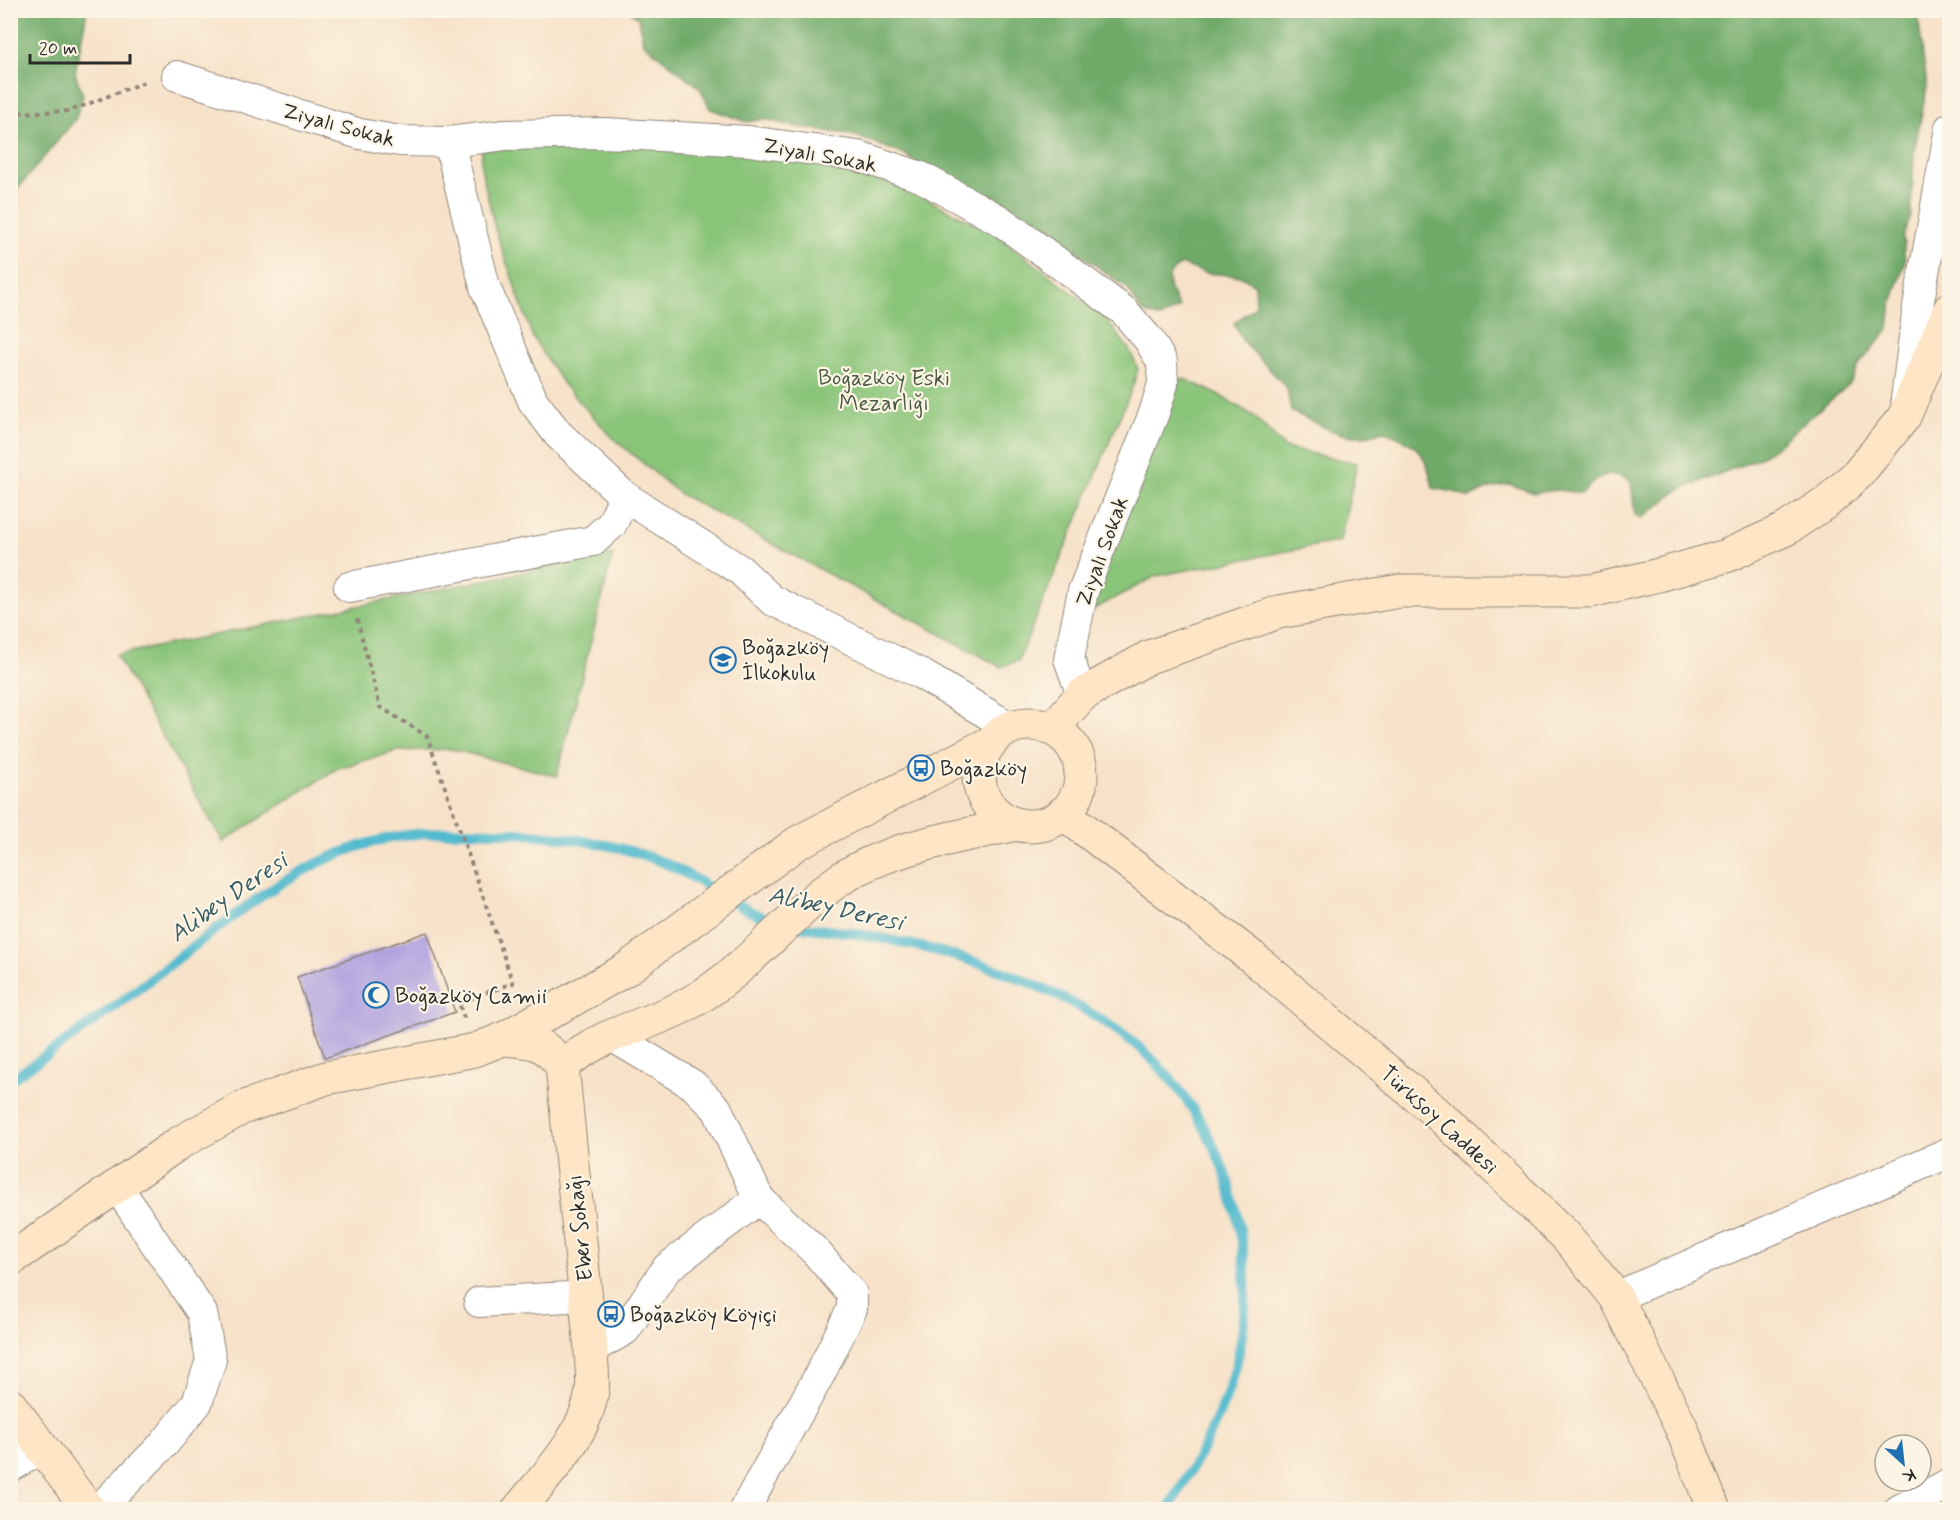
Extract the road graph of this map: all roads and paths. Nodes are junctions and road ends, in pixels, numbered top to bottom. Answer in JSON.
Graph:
{"nodes":[{"id":1,"x":177,"y":76,"type":"joint"},
{"id":2,"x":10,"y":113,"type":"edge"},
{"id":3,"x":1950,"y":128,"type":"edge"},
{"id":4,"x":449,"y":142,"type":"junction"},
{"id":5,"x":1950,"y":309,"type":"edge"},
{"id":6,"x":1904,"y":417,"type":"junction"},
{"id":7,"x":624,"y":496,"type":"junction"},
{"id":8,"x":349,"y":587,"type":"joint"},
{"id":9,"x":1082,"y":695,"type":"junction"},
{"id":10,"x":1052,"y":729,"type":"junction"},
{"id":11,"x":1001,"y":736,"type":"junction"},
{"id":12,"x":1063,"y":813,"type":"junction"},
{"id":13,"x":1016,"y":824,"type":"junction"},
{"id":14,"x":609,"y":1035,"type":"junction"},
{"id":15,"x":489,"y":1045,"type":"junction"},
{"id":16,"x":562,"y":1066,"type":"junction"},
{"id":17,"x":1950,"y":1152,"type":"edge"},
{"id":18,"x":117,"y":1186,"type":"junction"},
{"id":19,"x":759,"y":1199,"type":"junction"},
{"id":20,"x":10,"y":1260,"type":"edge"},
{"id":21,"x":587,"y":1296,"type":"junction"},
{"id":22,"x":1616,"y":1297,"type":"junction"},
{"id":23,"x":478,"y":1302,"type":"dead end"},
{"id":24,"x":591,"y":1349,"type":"junction"},
{"id":25,"x":10,"y":1405,"type":"edge"},
{"id":26,"x":42,"y":1448,"type":"junction"},
{"id":27,"x":10,"y":1467,"type":"edge"},
{"id":28,"x":1950,"y":1483,"type":"edge"},
{"id":29,"x":89,"y":1509,"type":"edge"},
{"id":30,"x":98,"y":1509,"type":"edge"},
{"id":31,"x":518,"y":1509,"type":"edge"},
{"id":32,"x":744,"y":1509,"type":"edge"},
{"id":33,"x":1714,"y":1509,"type":"edge"},
{"id":34,"x":1899,"y":1509,"type":"edge"}],
"edges":[{"from":1,"to":2,"type":"path"},
{"from":1,"to":4,"type":"street","name":"Ziyalı Sokak"},
{"from":3,"to":6,"type":"street"},
{"from":4,"to":7,"type":"street"},
{"from":4,"to":9,"type":"street","name":"Ziyalı Sokak"},
{"from":5,"to":6,"type":"main road"},
{"from":6,"to":9,"type":"main road"},
{"from":7,"to":8,"type":"street"},
{"from":7,"to":11,"type":"street"},
{"from":8,"to":15,"type":"path"},
{"from":9,"to":10,"type":"main road"},
{"from":10,"to":11,"type":"main road"},
{"from":10,"to":12,"type":"main road"},
{"from":11,"to":13,"type":"main road"},
{"from":11,"to":15,"type":"main road"},
{"from":12,"to":13,"type":"main road"},
{"from":12,"to":22,"type":"main road","name":"Türksoy Caddesi"},
{"from":13,"to":14,"type":"main road"},
{"from":14,"to":16,"type":"main road"},
{"from":14,"to":19,"type":"street"},
{"from":15,"to":16,"type":"main road"},
{"from":15,"to":18,"type":"main road"},
{"from":16,"to":21,"type":"main road","name":"Eber Sokağı"},
{"from":17,"to":22,"type":"street"},
{"from":18,"to":20,"type":"main road"},
{"from":18,"to":30,"type":"street"},
{"from":19,"to":24,"type":"street"},
{"from":19,"to":32,"type":"street"},
{"from":21,"to":23,"type":"street"},
{"from":21,"to":24,"type":"main road","name":"Eber Sokağı"},
{"from":22,"to":33,"type":"main road","name":"Türksoy Caddesi"},
{"from":24,"to":31,"type":"main road","name":"Eber Sokağı"},
{"from":25,"to":26,"type":"main road"},
{"from":26,"to":27,"type":"street"},
{"from":26,"to":29,"type":"main road"},
{"from":28,"to":34,"type":"street"}]}
